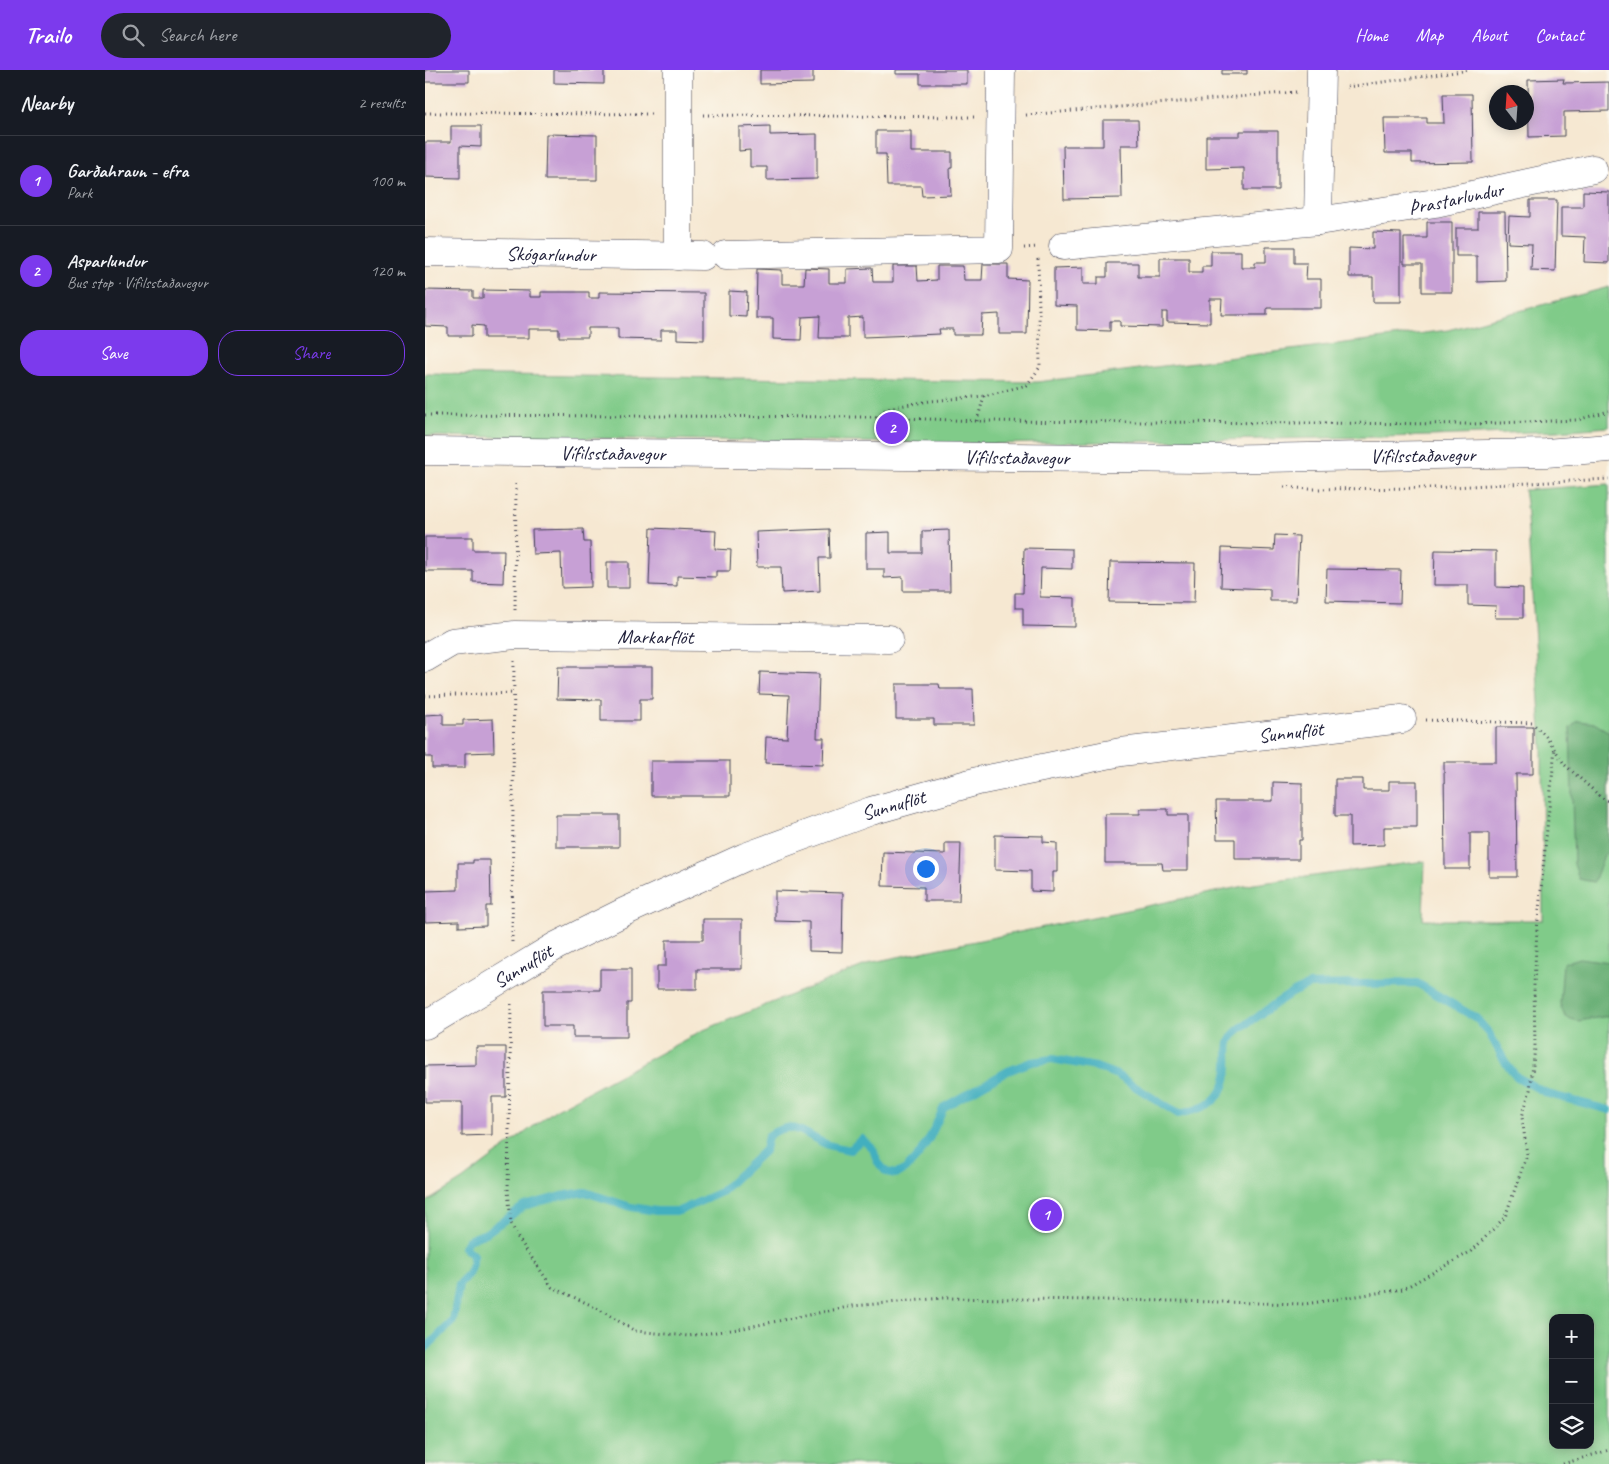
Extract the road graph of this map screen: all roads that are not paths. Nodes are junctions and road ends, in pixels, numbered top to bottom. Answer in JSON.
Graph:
{"nodes":[{"id":1,"x":678,"y":70,"type":"edge"},
{"id":2,"x":1001,"y":70,"type":"edge"},
{"id":3,"x":1321,"y":80,"type":"edge"},
{"id":4,"x":1602,"y":166,"type":"edge"},
{"id":5,"x":1318,"y":221,"type":"junction"},
{"id":6,"x":1050,"y":246,"type":"road end"},
{"id":7,"x":425,"y":252,"type":"edge"},
{"id":8,"x":703,"y":256,"type":"junction"},
{"id":9,"x":1609,"y":448,"type":"edge"},
{"id":10,"x":425,"y":450,"type":"edge"},
{"id":11,"x":889,"y":639,"type":"dead end"},
{"id":12,"x":425,"y":658,"type":"edge"},
{"id":13,"x":1403,"y":719,"type":"road end"},
{"id":14,"x":425,"y":1025,"type":"edge"}],
"edges":[{"from":1,"to":8,"type":"street"},
{"from":2,"to":8,"type":"street","name":"Skógarlundur"},
{"from":3,"to":5,"type":"street"},
{"from":4,"to":5,"type":"street","name":"Þrastarlundur"},
{"from":5,"to":6,"type":"street","name":"Þrastarlundur"},
{"from":7,"to":8,"type":"street","name":"Skógarlundur"},
{"from":9,"to":10,"type":"street","name":"Vífilsstaðavegur"},
{"from":11,"to":12,"type":"street","name":"Markarflöt"},
{"from":13,"to":14,"type":"street","name":"Sunnuflöt"}]}
